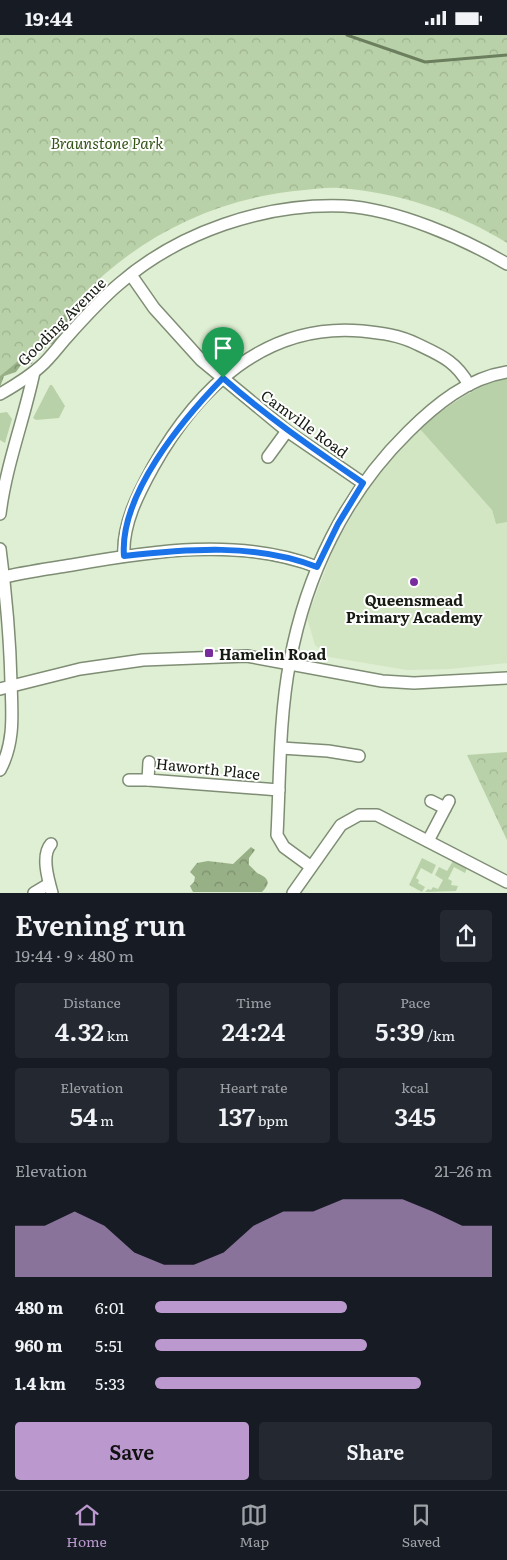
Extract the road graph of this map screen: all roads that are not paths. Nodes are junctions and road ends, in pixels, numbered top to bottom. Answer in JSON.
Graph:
{"nodes":[{"id":1,"x":507,"y":265,"type":"edge"},
{"id":2,"x":131,"y":275,"type":"junction"},
{"id":3,"x":34,"y":372,"type":"junction"},
{"id":4,"x":507,"y":372,"type":"edge"},
{"id":5,"x":223,"y":378,"type":"junction"},
{"id":6,"x":469,"y":385,"type":"junction"},
{"id":7,"x":0,"y":394,"type":"edge"},
{"id":8,"x":287,"y":431,"type":"junction"},
{"id":9,"x":268,"y":457,"type":"dead end"},
{"id":10,"x":363,"y":483,"type":"junction"},
{"id":11,"x":0,"y":515,"type":"edge"},
{"id":12,"x":0,"y":549,"type":"edge"},
{"id":13,"x":124,"y":556,"type":"junction"},
{"id":14,"x":317,"y":567,"type":"junction"},
{"id":15,"x":1,"y":577,"type":"edge"},
{"id":16,"x":289,"y":663,"type":"junction"},
{"id":17,"x":507,"y":678,"type":"edge"},
{"id":18,"x":5,"y":687,"type":"edge"},
{"id":19,"x":281,"y":748,"type":"junction"},
{"id":20,"x":359,"y":757,"type":"dead end"},
{"id":21,"x":149,"y":763,"type":"dead end"},
{"id":22,"x":0,"y":770,"type":"edge"},
{"id":23,"x":129,"y":780,"type":"dead end"},
{"id":24,"x":148,"y":780,"type":"junction"},
{"id":25,"x":279,"y":790,"type":"junction"},
{"id":26,"x":431,"y":801,"type":"dead end"},
{"id":27,"x":428,"y":841,"type":"junction"},
{"id":28,"x":51,"y":844,"type":"dead end"},
{"id":29,"x":310,"y":866,"type":"junction"},
{"id":30,"x":507,"y":882,"type":"edge"},
{"id":31,"x":51,"y":888,"type":"edge"},
{"id":32,"x":34,"y":893,"type":"edge"},
{"id":33,"x":292,"y":893,"type":"edge"}],
"edges":[{"from":1,"to":2,"type":"street","name":"Gooding Avenue"},
{"from":2,"to":3,"type":"street","name":"Gooding Avenue"},
{"from":2,"to":5,"type":"street","name":"Camville Road"},
{"from":3,"to":7,"type":"street","name":"Gooding Avenue"},
{"from":3,"to":11,"type":"street"},
{"from":4,"to":6,"type":"street"},
{"from":5,"to":6,"type":"street"},
{"from":5,"to":8,"type":"street","name":"Camville Road"},
{"from":5,"to":13,"type":"street"},
{"from":6,"to":10,"type":"street"},
{"from":8,"to":9,"type":"street"},
{"from":8,"to":10,"type":"street","name":"Camville Road"},
{"from":10,"to":14,"type":"street"},
{"from":12,"to":15,"type":"street"},
{"from":13,"to":14,"type":"street"},
{"from":13,"to":15,"type":"street"},
{"from":14,"to":16,"type":"street"},
{"from":15,"to":18,"type":"street"},
{"from":16,"to":17,"type":"street"},
{"from":16,"to":18,"type":"street"},
{"from":16,"to":19,"type":"street"},
{"from":18,"to":22,"type":"street"},
{"from":19,"to":20,"type":"street"},
{"from":19,"to":25,"type":"street"},
{"from":21,"to":24,"type":"street","name":"Haworth Place"},
{"from":23,"to":24,"type":"street"},
{"from":24,"to":25,"type":"street","name":"Haworth Place"},
{"from":25,"to":29,"type":"street"},
{"from":26,"to":27,"type":"street"},
{"from":27,"to":29,"type":"street"},
{"from":27,"to":30,"type":"street"},
{"from":28,"to":31,"type":"street"},
{"from":29,"to":33,"type":"street"},
{"from":31,"to":32,"type":"street"}]}
